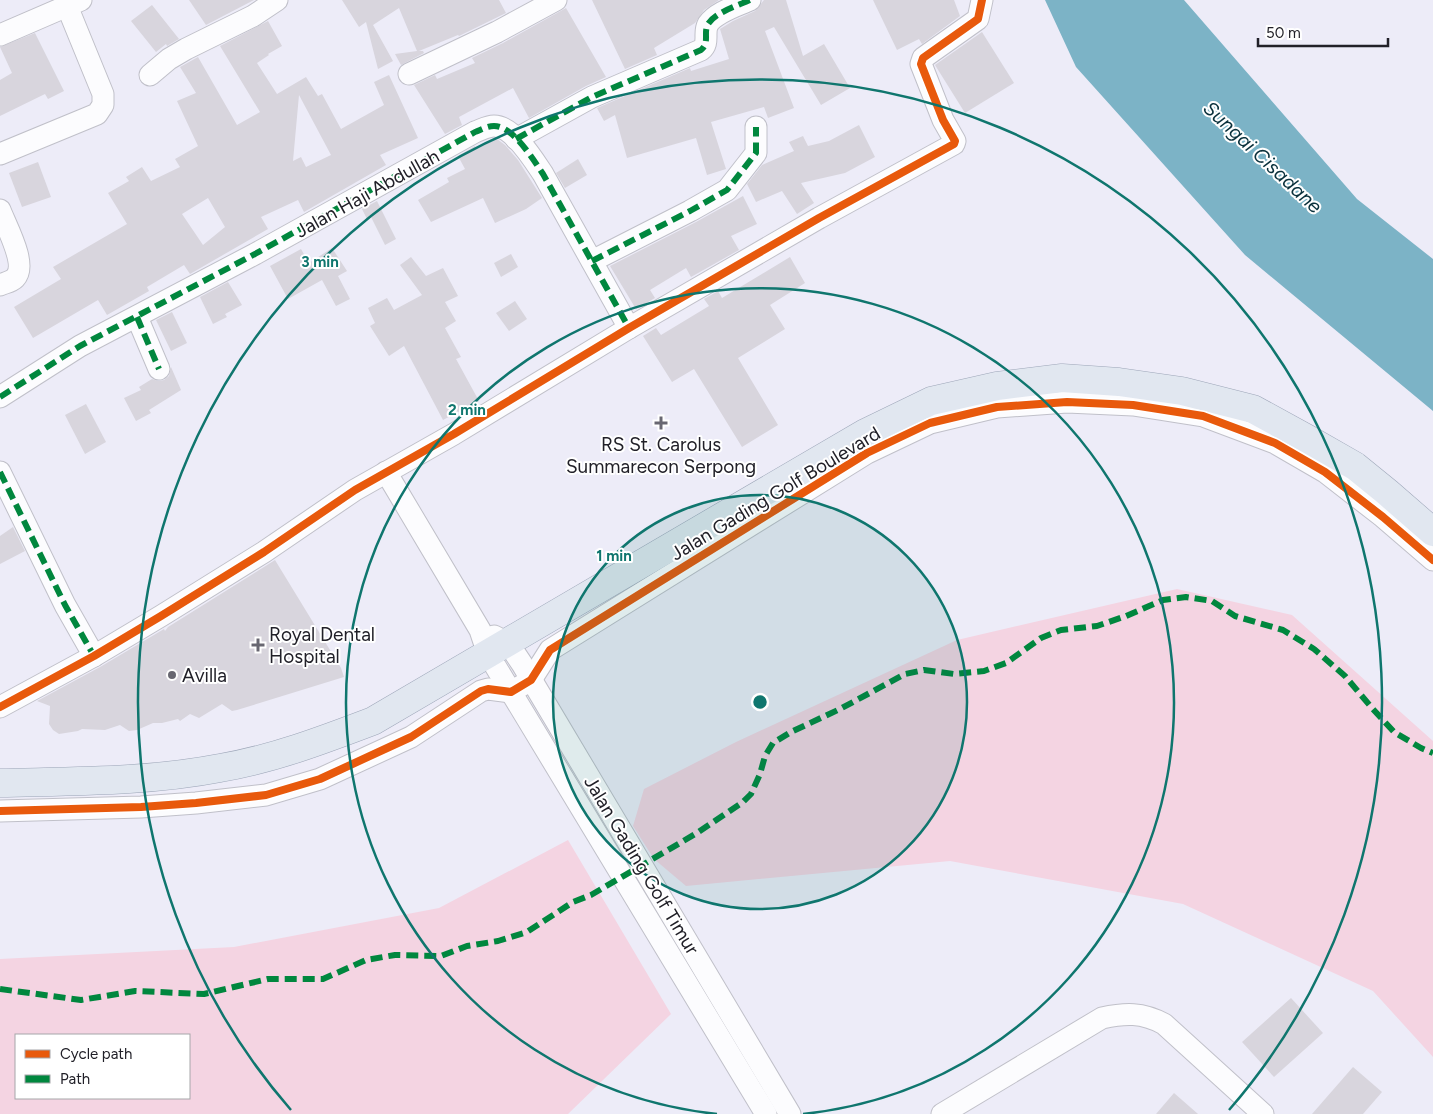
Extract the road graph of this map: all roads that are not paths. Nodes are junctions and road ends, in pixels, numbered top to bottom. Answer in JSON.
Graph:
{"nodes":[{"id":1,"x":278,"y":0,"type":"edge"},
{"id":2,"x":556,"y":0,"type":"edge"},
{"id":3,"x":750,"y":0,"type":"edge"},
{"id":4,"x":982,"y":0,"type":"edge"},
{"id":5,"x":74,"y":3,"type":"edge"},
{"id":6,"x":0,"y":35,"type":"edge"},
{"id":7,"x":409,"y":74,"type":"dead end"},
{"id":8,"x":150,"y":75,"type":"dead end"},
{"id":9,"x":756,"y":127,"type":"dead end"},
{"id":10,"x":516,"y":139,"type":"junction"},
{"id":11,"x":0,"y":154,"type":"edge"},
{"id":12,"x":0,"y":210,"type":"edge"},
{"id":13,"x":592,"y":261,"type":"junction"},
{"id":14,"x":0,"y":285,"type":"edge"},
{"id":15,"x":137,"y":317,"type":"junction"},
{"id":16,"x":629,"y":328,"type":"junction"},
{"id":17,"x":159,"y":369,"type":"dead end"},
{"id":18,"x":0,"y":398,"type":"edge"},
{"id":19,"x":0,"y":472,"type":"edge"},
{"id":20,"x":386,"y":472,"type":"junction"},
{"id":21,"x":1433,"y":532,"type":"edge"},
{"id":22,"x":1433,"y":560,"type":"edge"},
{"id":23,"x":492,"y":642,"type":"junction"},
{"id":24,"x":94,"y":656,"type":"junction"},
{"id":25,"x":531,"y":680,"type":"junction"},
{"id":26,"x":511,"y":692,"type":"junction"},
{"id":27,"x":0,"y":707,"type":"edge"},
{"id":28,"x":0,"y":783,"type":"edge"},
{"id":29,"x":0,"y":811,"type":"edge"},
{"id":30,"x":766,"y":1114,"type":"edge"},
{"id":31,"x":790,"y":1114,"type":"edge"},
{"id":32,"x":942,"y":1114,"type":"edge"},
{"id":33,"x":1262,"y":1114,"type":"edge"}],
"edges":[{"from":1,"to":8,"type":"street"},
{"from":2,"to":7,"type":"street"},
{"from":3,"to":10,"type":"street"},
{"from":4,"to":16,"type":"street"},
{"from":5,"to":6,"type":"street"},
{"from":5,"to":11,"type":"street"},
{"from":9,"to":13,"type":"street"},
{"from":10,"to":13,"type":"street","name":"Jalan Haji Abdullah"},
{"from":10,"to":15,"type":"street","name":"Jalan Haji Abdullah"},
{"from":12,"to":14,"type":"street"},
{"from":13,"to":16,"type":"street","name":"Jalan Haji Abdullah"},
{"from":15,"to":17,"type":"street"},
{"from":15,"to":18,"type":"street","name":"Jalan Haji Abdullah"},
{"from":16,"to":20,"type":"street"},
{"from":19,"to":24,"type":"street"},
{"from":20,"to":23,"type":"street","name":"Jalan Gading Golf Timur"},
{"from":20,"to":24,"type":"street"},
{"from":21,"to":23,"type":"main road","name":"Jalan Gading Golf Boulevard"},
{"from":22,"to":25,"type":"street","name":"Jalan Gading Golf Boulevard"},
{"from":23,"to":25,"type":"street","name":"Jalan Gading Golf Timur"},
{"from":23,"to":26,"type":"street","name":"Jalan Gading Golf Timur"},
{"from":23,"to":28,"type":"main road","name":"Jalan Gading Golf Boulevard"},
{"from":24,"to":27,"type":"street"},
{"from":25,"to":26,"type":"street","name":"Jalan Gading Golf Boulevard"},
{"from":25,"to":31,"type":"street","name":"Jalan Gading Golf Timur"},
{"from":26,"to":29,"type":"street"},
{"from":26,"to":30,"type":"street","name":"Jalan Gading Golf Timur"},
{"from":32,"to":33,"type":"street"}]}
